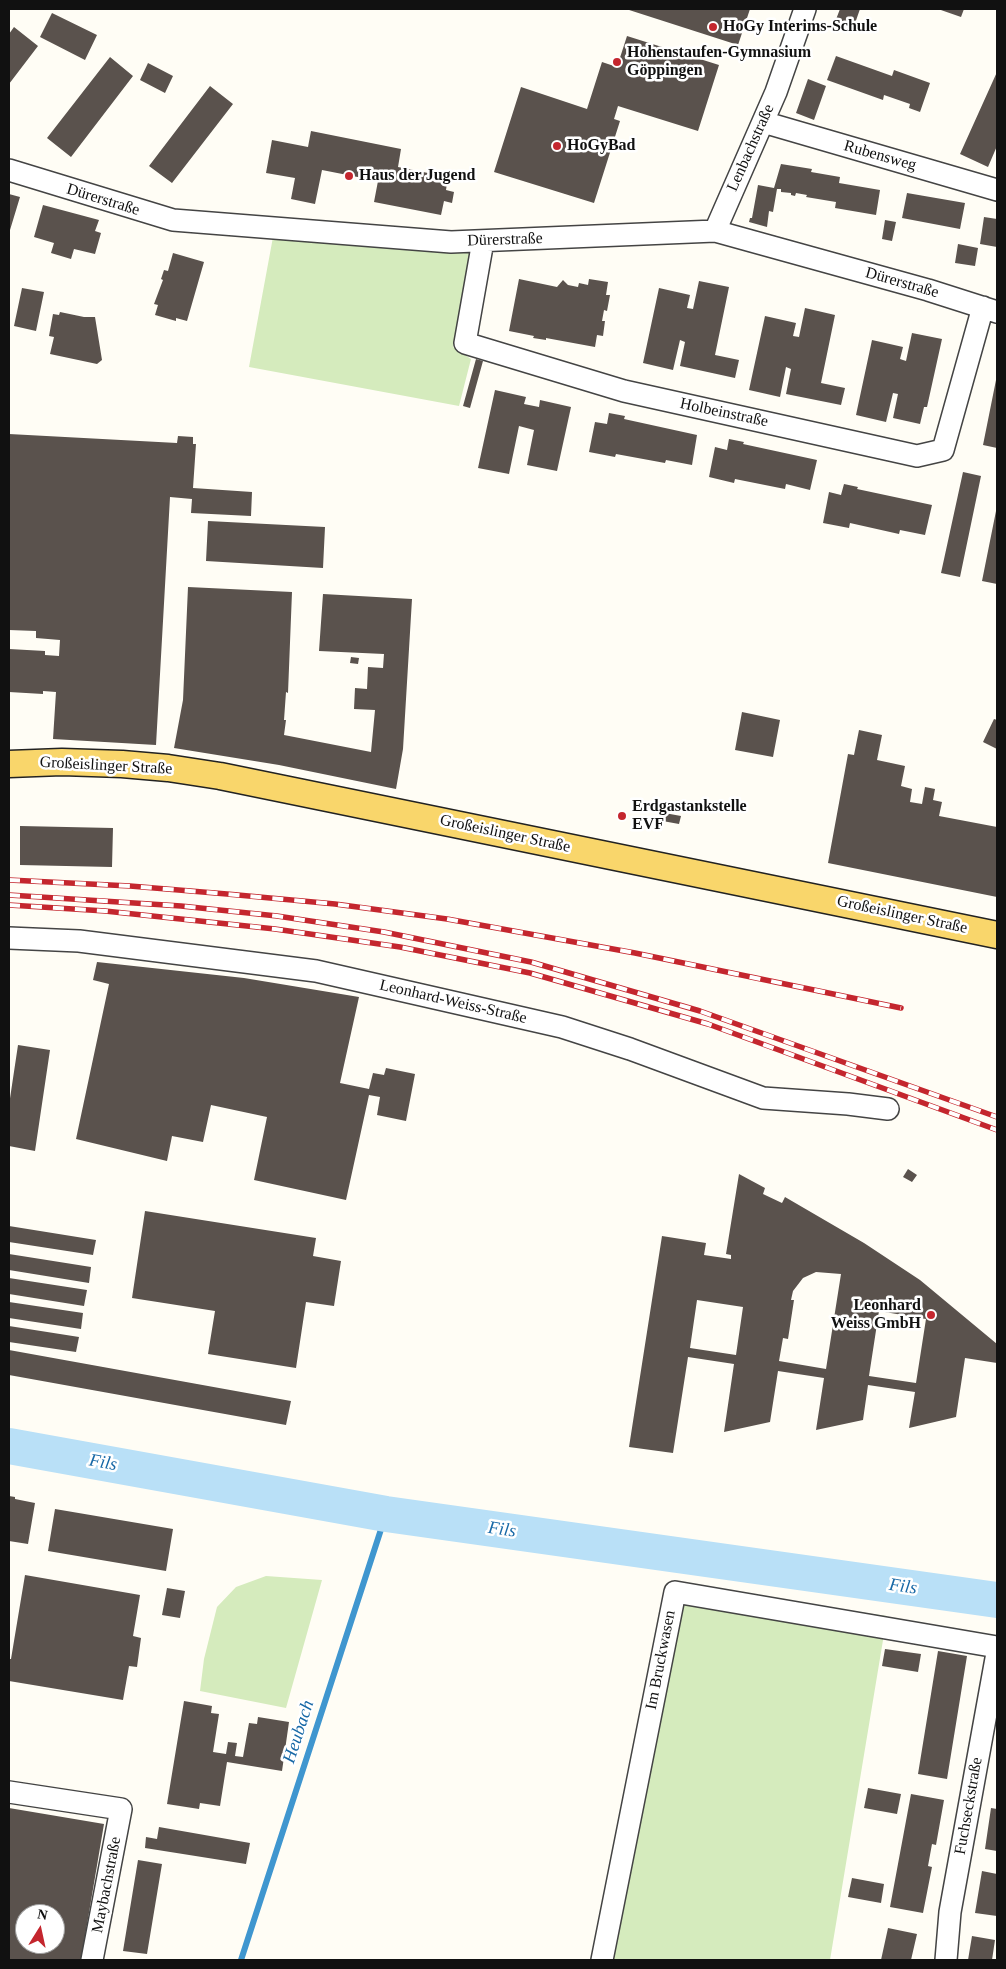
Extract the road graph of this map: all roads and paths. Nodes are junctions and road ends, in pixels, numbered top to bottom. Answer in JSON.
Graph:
{"nodes":[{"id":1,"x":805,"y":9,"type":"edge"},
{"id":2,"x":763,"y":122,"type":"junction"},
{"id":3,"x":9,"y":170,"type":"edge"},
{"id":4,"x":997,"y":190,"type":"edge"},
{"id":5,"x":715,"y":231,"type":"junction"},
{"id":6,"x":482,"y":241,"type":"junction"},
{"id":7,"x":990,"y":310,"type":"edge"},
{"id":8,"x":9,"y":764,"type":"edge"},
{"id":9,"x":997,"y":935,"type":"edge"},
{"id":10,"x":9,"y":938,"type":"edge"},
{"id":11,"x":888,"y":1109,"type":"dead end"},
{"id":12,"x":997,"y":1647,"type":"edge"},
{"id":13,"x":997,"y":1653,"type":"edge"},
{"id":14,"x":9,"y":1792,"type":"edge"},
{"id":15,"x":92,"y":1960,"type":"edge"},
{"id":16,"x":602,"y":1960,"type":"edge"},
{"id":17,"x":946,"y":1960,"type":"edge"}],
"edges":[{"from":1,"to":2,"type":"street","name":"Lenbachstraße"},
{"from":2,"to":4,"type":"street","name":"Rubensweg"},
{"from":2,"to":5,"type":"street","name":"Lenbachstraße"},
{"from":3,"to":6,"type":"street","name":"Dürerstraße"},
{"from":5,"to":6,"type":"street","name":"Dürerstraße"},
{"from":5,"to":7,"type":"street","name":"Dürerstraße"},
{"from":6,"to":7,"type":"street","name":"Holbeinstraße"},
{"from":8,"to":9,"type":"main road","name":"Großeislinger Straße"},
{"from":10,"to":11,"type":"street","name":"Leonhard-Weiss-Straße"},
{"from":12,"to":16,"type":"street","name":"Im Bruckwasen"},
{"from":13,"to":17,"type":"street","name":"Fuchseckstraße"},
{"from":14,"to":15,"type":"street","name":"Maybachstraße"}]}
